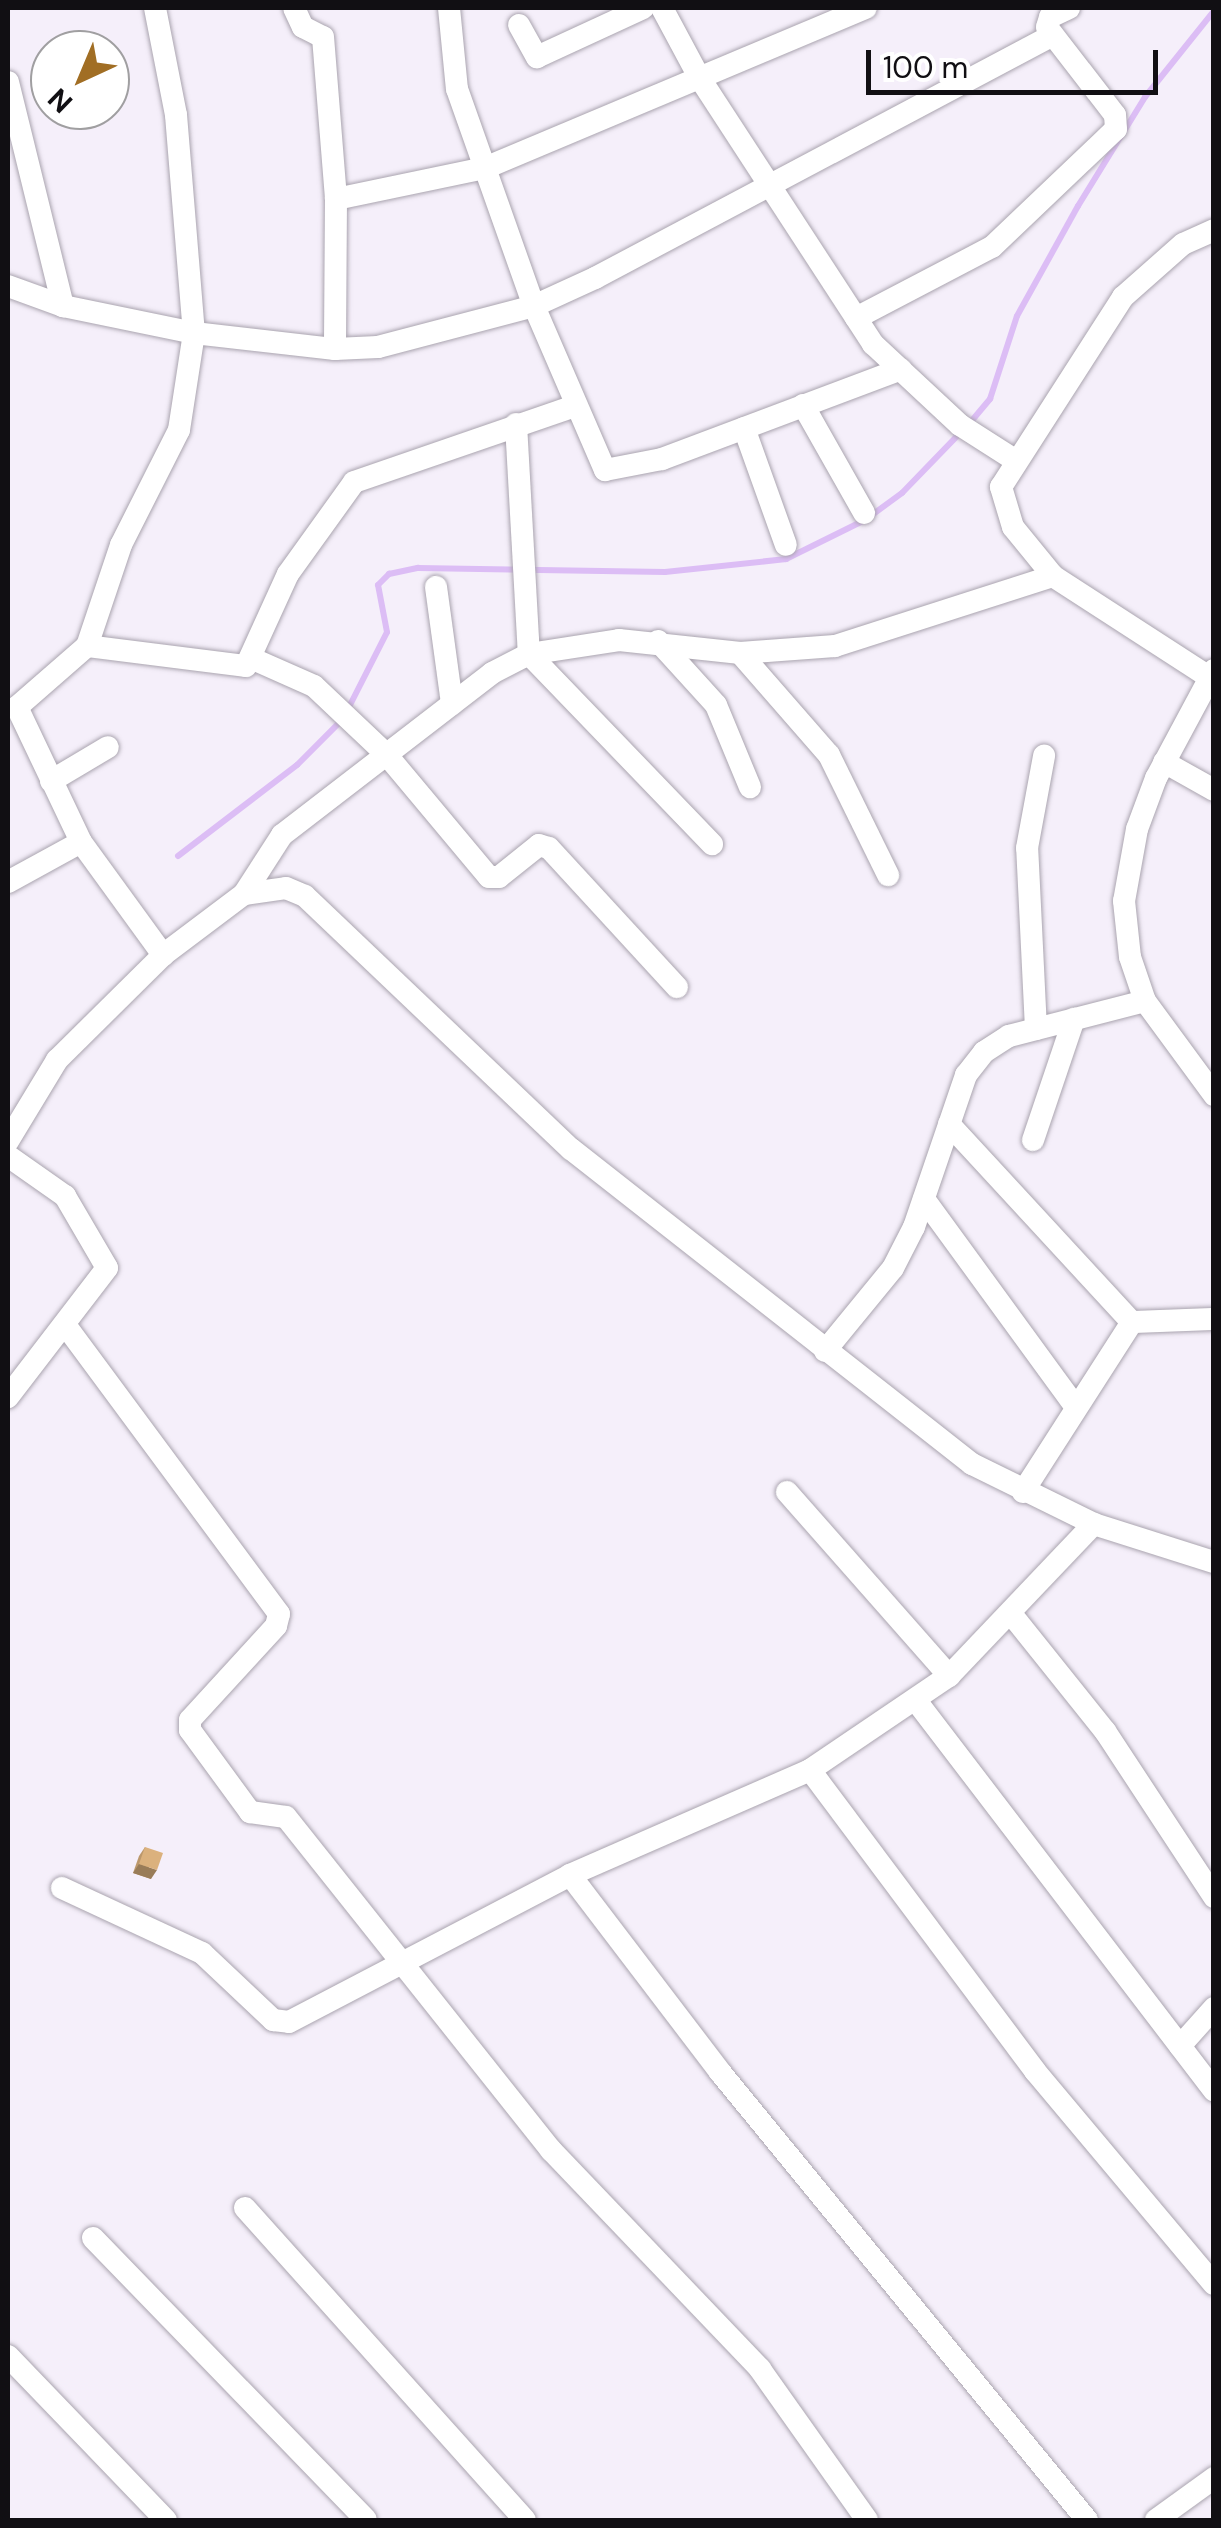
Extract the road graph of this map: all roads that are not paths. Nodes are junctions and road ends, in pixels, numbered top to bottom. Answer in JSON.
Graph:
{"nodes":[{"id":1,"x":155,"y":8,"type":"edge"},
{"id":2,"x":294,"y":8,"type":"edge"},
{"id":3,"x":449,"y":8,"type":"edge"},
{"id":4,"x":643,"y":8,"type":"edge"},
{"id":5,"x":662,"y":8,"type":"edge"},
{"id":6,"x":866,"y":8,"type":"edge"},
{"id":7,"x":1069,"y":8,"type":"edge"},
{"id":8,"x":518,"y":25,"type":"dead end"},
{"id":9,"x":1053,"y":36,"type":"junction"},
{"id":10,"x":699,"y":76,"type":"junction"},
{"id":11,"x":8,"y":82,"type":"edge"},
{"id":12,"x":485,"y":168,"type":"junction"},
{"id":13,"x":769,"y":181,"type":"junction"},
{"id":14,"x":336,"y":199,"type":"junction"},
{"id":15,"x":1214,"y":230,"type":"edge"},
{"id":16,"x":8,"y":286,"type":"edge"},
{"id":17,"x":62,"y":306,"type":"junction"},
{"id":18,"x":534,"y":306,"type":"junction"},
{"id":19,"x":856,"y":318,"type":"junction"},
{"id":20,"x":194,"y":334,"type":"junction"},
{"id":21,"x":334,"y":349,"type":"junction"},
{"id":22,"x":900,"y":369,"type":"junction"},
{"id":23,"x":803,"y":405,"type":"junction"},
{"id":24,"x":575,"y":406,"type":"junction"},
{"id":25,"x":516,"y":424,"type":"junction"},
{"id":26,"x":744,"y":428,"type":"junction"},
{"id":27,"x":1016,"y":460,"type":"junction"},
{"id":28,"x":864,"y":513,"type":"dead end"},
{"id":29,"x":786,"y":545,"type":"dead end"},
{"id":30,"x":1053,"y":576,"type":"junction"},
{"id":31,"x":436,"y":587,"type":"dead end"},
{"id":32,"x":658,"y":641,"type":"junction"},
{"id":33,"x":87,"y":646,"type":"junction"},
{"id":34,"x":740,"y":653,"type":"junction"},
{"id":35,"x":529,"y":654,"type":"junction"},
{"id":36,"x":252,"y":659,"type":"junction"},
{"id":37,"x":1211,"y":674,"type":"edge"},
{"id":38,"x":452,"y":704,"type":"junction"},
{"id":39,"x":12,"y":709,"type":"edge"},
{"id":40,"x":108,"y":747,"type":"dead end"},
{"id":41,"x":386,"y":754,"type":"junction"},
{"id":42,"x":1044,"y":756,"type":"dead end"},
{"id":43,"x":1164,"y":762,"type":"junction"},
{"id":44,"x":51,"y":781,"type":"junction"},
{"id":45,"x":750,"y":788,"type":"dead end"},
{"id":46,"x":1214,"y":790,"type":"edge"},
{"id":47,"x":81,"y":842,"type":"junction"},
{"id":48,"x":712,"y":844,"type":"dead end"},
{"id":49,"x":888,"y":875,"type":"dead end"},
{"id":50,"x":8,"y":882,"type":"edge"},
{"id":51,"x":244,"y":894,"type":"junction"},
{"id":52,"x":163,"y":956,"type":"junction"},
{"id":53,"x":677,"y":987,"type":"dead end"},
{"id":54,"x":1146,"y":1001,"type":"junction"},
{"id":55,"x":1074,"y":1019,"type":"junction"},
{"id":56,"x":1036,"y":1029,"type":"junction"},
{"id":57,"x":1214,"y":1095,"type":"edge"},
{"id":58,"x":949,"y":1124,"type":"junction"},
{"id":59,"x":1034,"y":1140,"type":"dead end"},
{"id":60,"x":8,"y":1141,"type":"edge"},
{"id":61,"x":8,"y":1156,"type":"edge"},
{"id":62,"x":924,"y":1199,"type":"junction"},
{"id":63,"x":1214,"y":1319,"type":"edge"},
{"id":64,"x":1132,"y":1322,"type":"junction"},
{"id":65,"x":66,"y":1326,"type":"junction"},
{"id":66,"x":825,"y":1352,"type":"junction"},
{"id":67,"x":8,"y":1396,"type":"edge"},
{"id":68,"x":1076,"y":1406,"type":"junction"},
{"id":69,"x":787,"y":1492,"type":"dead end"},
{"id":70,"x":1023,"y":1492,"type":"junction"},
{"id":71,"x":1094,"y":1524,"type":"junction"},
{"id":72,"x":1214,"y":1562,"type":"edge"},
{"id":73,"x":1012,"y":1615,"type":"junction"},
{"id":74,"x":949,"y":1676,"type":"junction"},
{"id":75,"x":917,"y":1702,"type":"junction"},
{"id":76,"x":810,"y":1770,"type":"junction"},
{"id":77,"x":570,"y":1875,"type":"junction"},
{"id":78,"x":62,"y":1888,"type":"dead end"},
{"id":79,"x":1214,"y":1897,"type":"edge"},
{"id":80,"x":399,"y":1960,"type":"junction"},
{"id":81,"x":1214,"y":2008,"type":"edge"},
{"id":82,"x":1180,"y":2046,"type":"junction"},
{"id":83,"x":1214,"y":2090,"type":"edge"},
{"id":84,"x":245,"y":2208,"type":"dead end"},
{"id":85,"x":93,"y":2238,"type":"dead end"},
{"id":86,"x":1214,"y":2284,"type":"edge"},
{"id":87,"x":8,"y":2356,"type":"edge"},
{"id":88,"x":1214,"y":2478,"type":"edge"},
{"id":89,"x":166,"y":2520,"type":"edge"},
{"id":90,"x":366,"y":2520,"type":"edge"},
{"id":91,"x":525,"y":2520,"type":"edge"},
{"id":92,"x":867,"y":2520,"type":"edge"},
{"id":93,"x":1087,"y":2520,"type":"edge"},
{"id":94,"x":1156,"y":2520,"type":"edge"}],
"edges":[{"from":1,"to":20,"type":"street"},
{"from":2,"to":14,"type":"street"},
{"from":3,"to":12,"type":"street"},
{"from":4,"to":8,"type":"street"},
{"from":5,"to":10,"type":"street"},
{"from":6,"to":10,"type":"street"},
{"from":7,"to":9,"type":"street"},
{"from":9,"to":13,"type":"street"},
{"from":9,"to":19,"type":"street"},
{"from":10,"to":12,"type":"street"},
{"from":10,"to":13,"type":"street"},
{"from":11,"to":17,"type":"street"},
{"from":12,"to":14,"type":"street"},
{"from":12,"to":18,"type":"street"},
{"from":13,"to":18,"type":"street"},
{"from":13,"to":19,"type":"street"},
{"from":14,"to":21,"type":"street"},
{"from":15,"to":27,"type":"street"},
{"from":16,"to":17,"type":"street"},
{"from":17,"to":20,"type":"street"},
{"from":18,"to":21,"type":"street"},
{"from":18,"to":24,"type":"street"},
{"from":19,"to":22,"type":"street"},
{"from":20,"to":21,"type":"street"},
{"from":20,"to":33,"type":"street"},
{"from":22,"to":23,"type":"street"},
{"from":22,"to":27,"type":"street"},
{"from":23,"to":26,"type":"street"},
{"from":23,"to":28,"type":"street"},
{"from":24,"to":25,"type":"street"},
{"from":24,"to":26,"type":"street"},
{"from":25,"to":35,"type":"street"},
{"from":25,"to":36,"type":"street"},
{"from":26,"to":29,"type":"street"},
{"from":27,"to":30,"type":"street"},
{"from":30,"to":34,"type":"street"},
{"from":30,"to":37,"type":"street"},
{"from":31,"to":38,"type":"street"},
{"from":32,"to":34,"type":"street"},
{"from":32,"to":35,"type":"street"},
{"from":32,"to":45,"type":"street"},
{"from":33,"to":36,"type":"street"},
{"from":33,"to":39,"type":"street"},
{"from":34,"to":49,"type":"street"},
{"from":35,"to":38,"type":"street"},
{"from":35,"to":48,"type":"street"},
{"from":36,"to":41,"type":"street"},
{"from":37,"to":43,"type":"street"},
{"from":38,"to":41,"type":"street"},
{"from":39,"to":44,"type":"street"},
{"from":40,"to":44,"type":"street"},
{"from":41,"to":51,"type":"street"},
{"from":41,"to":53,"type":"street"},
{"from":42,"to":56,"type":"street"},
{"from":43,"to":46,"type":"street"},
{"from":43,"to":54,"type":"street"},
{"from":44,"to":47,"type":"street"},
{"from":47,"to":50,"type":"street"},
{"from":47,"to":52,"type":"street"},
{"from":51,"to":52,"type":"street"},
{"from":51,"to":66,"type":"street"},
{"from":52,"to":60,"type":"street"},
{"from":54,"to":55,"type":"street"},
{"from":54,"to":57,"type":"street"},
{"from":55,"to":56,"type":"street"},
{"from":55,"to":59,"type":"street"},
{"from":56,"to":58,"type":"street"},
{"from":58,"to":62,"type":"street"},
{"from":58,"to":64,"type":"street"},
{"from":61,"to":65,"type":"street"},
{"from":62,"to":66,"type":"street"},
{"from":62,"to":68,"type":"street"},
{"from":63,"to":64,"type":"street"},
{"from":64,"to":68,"type":"street"},
{"from":65,"to":67,"type":"street"},
{"from":65,"to":80,"type":"street"},
{"from":66,"to":70,"type":"street"},
{"from":68,"to":70,"type":"street"},
{"from":69,"to":74,"type":"street"},
{"from":70,"to":71,"type":"street"},
{"from":71,"to":72,"type":"street"},
{"from":71,"to":73,"type":"street"},
{"from":73,"to":74,"type":"street"},
{"from":73,"to":79,"type":"street"},
{"from":74,"to":75,"type":"street"},
{"from":75,"to":76,"type":"street"},
{"from":75,"to":82,"type":"street"},
{"from":76,"to":77,"type":"street"},
{"from":76,"to":86,"type":"street"},
{"from":77,"to":80,"type":"street"},
{"from":77,"to":93,"type":"street"},
{"from":78,"to":80,"type":"street"},
{"from":80,"to":92,"type":"street"},
{"from":81,"to":82,"type":"street"},
{"from":82,"to":83,"type":"street"},
{"from":84,"to":91,"type":"street"},
{"from":85,"to":90,"type":"street"},
{"from":87,"to":89,"type":"street"},
{"from":88,"to":94,"type":"street"}]}
